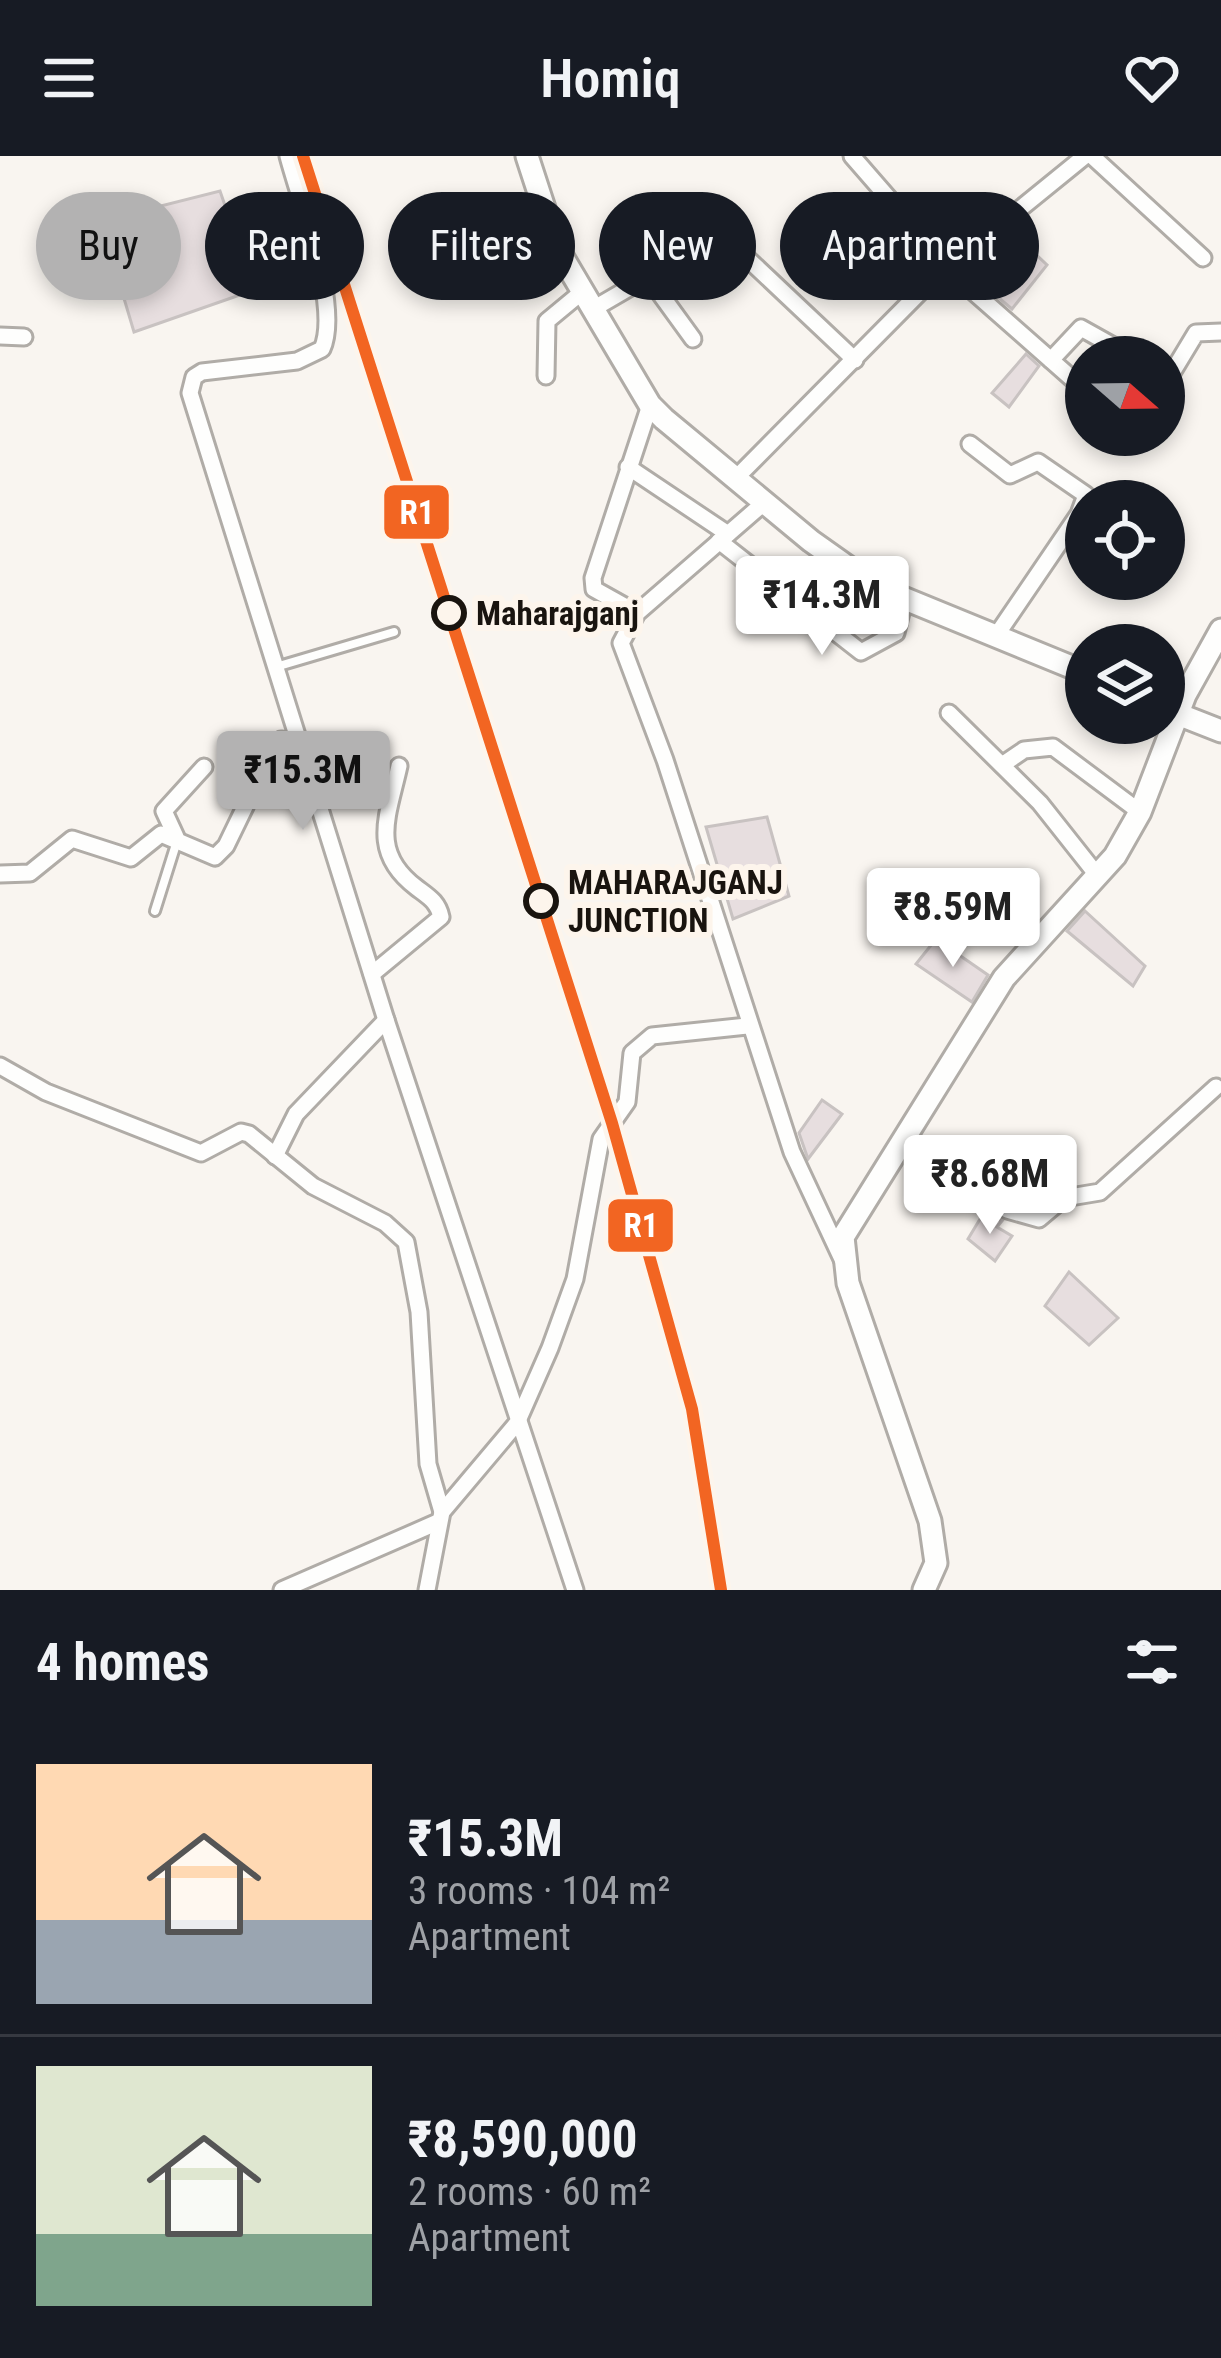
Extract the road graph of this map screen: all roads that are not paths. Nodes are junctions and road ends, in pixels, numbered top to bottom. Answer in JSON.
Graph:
{"nodes":[{"id":1,"x":288,"y":156,"type":"edge"},
{"id":2,"x":527,"y":156,"type":"edge"},
{"id":3,"x":852,"y":156,"type":"edge"},
{"id":4,"x":1088,"y":156,"type":"edge"},
{"id":5,"x":883,"y":192,"type":"edge"},
{"id":6,"x":1039,"y":194,"type":"edge"},
{"id":7,"x":1203,"y":258,"type":"dead end"},
{"id":8,"x":756,"y":267,"type":"edge"},
{"id":9,"x":913,"y":300,"type":"edge"},
{"id":10,"x":985,"y":300,"type":"edge"},
{"id":11,"x":587,"y":301,"type":"junction"},
{"id":12,"x":1221,"y":332,"type":"edge"},
{"id":13,"x":0,"y":336,"type":"edge"},
{"id":14,"x":24,"y":337,"type":"dead end"},
{"id":15,"x":693,"y":339,"type":"dead end"},
{"id":16,"x":1065,"y":345,"type":"edge"},
{"id":17,"x":1185,"y":350,"type":"edge"},
{"id":18,"x":855,"y":359,"type":"junction"},
{"id":19,"x":1051,"y":360,"type":"junction"},
{"id":20,"x":1065,"y":372,"type":"edge"},
{"id":21,"x":546,"y":376,"type":"dead end"},
{"id":22,"x":650,"y":405,"type":"junction"},
{"id":23,"x":970,"y":444,"type":"dead end"},
{"id":24,"x":628,"y":467,"type":"junction"},
{"id":25,"x":738,"y":476,"type":"junction"},
{"id":26,"x":766,"y":501,"type":"junction"},
{"id":27,"x":723,"y":537,"type":"junction"},
{"id":28,"x":904,"y":600,"type":"junction"},
{"id":29,"x":637,"y":613,"type":"junction"},
{"id":30,"x":1221,"y":630,"type":"edge"},
{"id":31,"x":394,"y":632,"type":"dead end"},
{"id":32,"x":998,"y":633,"type":"junction"},
{"id":33,"x":1065,"y":663,"type":"edge"},
{"id":34,"x":278,"y":666,"type":"junction"},
{"id":35,"x":1185,"y":687,"type":"edge"},
{"id":36,"x":950,"y":713,"type":"dead end"},
{"id":37,"x":1185,"y":717,"type":"edge"},
{"id":38,"x":1221,"y":731,"type":"edge"},
{"id":39,"x":302,"y":743,"type":"junction"},
{"id":40,"x":1160,"y":744,"type":"edge"},
{"id":41,"x":1002,"y":765,"type":"junction"},
{"id":42,"x":204,"y":766,"type":"dead end"},
{"id":43,"x":399,"y":766,"type":"dead end"},
{"id":44,"x":1140,"y":812,"type":"junction"},
{"id":45,"x":177,"y":839,"type":"junction"},
{"id":46,"x":0,"y":874,"type":"edge"},
{"id":47,"x":1096,"y":875,"type":"junction"},
{"id":48,"x":155,"y":911,"type":"dead end"},
{"id":49,"x":372,"y":974,"type":"junction"},
{"id":50,"x":386,"y":1020,"type":"junction"},
{"id":51,"x":747,"y":1026,"type":"junction"},
{"id":52,"x":0,"y":1066,"type":"edge"},
{"id":53,"x":1216,"y":1087,"type":"dead end"},
{"id":54,"x":906,"y":1136,"type":"junction"},
{"id":55,"x":275,"y":1156,"type":"junction"},
{"id":56,"x":842,"y":1260,"type":"junction"},
{"id":57,"x":517,"y":1423,"type":"junction"},
{"id":58,"x":440,"y":1517,"type":"junction"},
{"id":59,"x":282,"y":1590,"type":"edge"},
{"id":60,"x":427,"y":1590,"type":"edge"},
{"id":61,"x":575,"y":1590,"type":"edge"},
{"id":62,"x":924,"y":1590,"type":"edge"}],
"edges":[{"from":1,"to":34,"type":"street"},
{"from":2,"to":11,"type":"street"},
{"from":3,"to":5,"type":"street"},
{"from":4,"to":6,"type":"street"},
{"from":4,"to":7,"type":"street"},
{"from":8,"to":18,"type":"street"},
{"from":9,"to":18,"type":"street"},
{"from":10,"to":19,"type":"street"},
{"from":11,"to":15,"type":"street"},
{"from":11,"to":21,"type":"street"},
{"from":11,"to":22,"type":"street"},
{"from":12,"to":17,"type":"street"},
{"from":13,"to":14,"type":"street"},
{"from":16,"to":19,"type":"street"},
{"from":18,"to":25,"type":"street"},
{"from":19,"to":20,"type":"street"},
{"from":22,"to":24,"type":"street"},
{"from":22,"to":25,"type":"street"},
{"from":23,"to":32,"type":"street"},
{"from":24,"to":27,"type":"street"},
{"from":24,"to":29,"type":"street"},
{"from":25,"to":26,"type":"street"},
{"from":26,"to":27,"type":"street"},
{"from":26,"to":28,"type":"street"},
{"from":27,"to":28,"type":"street"},
{"from":27,"to":29,"type":"street"},
{"from":28,"to":32,"type":"street"},
{"from":29,"to":51,"type":"street"},
{"from":30,"to":35,"type":"street"},
{"from":31,"to":34,"type":"lane"},
{"from":32,"to":33,"type":"street"},
{"from":34,"to":39,"type":"street"},
{"from":36,"to":41,"type":"street"},
{"from":37,"to":38,"type":"street"},
{"from":39,"to":45,"type":"street"},
{"from":39,"to":49,"type":"street"},
{"from":40,"to":44,"type":"street"},
{"from":41,"to":44,"type":"street"},
{"from":41,"to":47,"type":"street"},
{"from":42,"to":45,"type":"street"},
{"from":43,"to":49,"type":"street"},
{"from":44,"to":47,"type":"street"},
{"from":45,"to":46,"type":"street"},
{"from":45,"to":48,"type":"lane"},
{"from":47,"to":54,"type":"street"},
{"from":49,"to":50,"type":"street"},
{"from":50,"to":55,"type":"street"},
{"from":50,"to":57,"type":"street"},
{"from":51,"to":56,"type":"street"},
{"from":51,"to":57,"type":"street"},
{"from":52,"to":55,"type":"street"},
{"from":53,"to":54,"type":"street"},
{"from":54,"to":56,"type":"street"},
{"from":55,"to":58,"type":"street"},
{"from":56,"to":62,"type":"street"},
{"from":57,"to":58,"type":"street"},
{"from":57,"to":61,"type":"street"},
{"from":58,"to":59,"type":"street"},
{"from":58,"to":60,"type":"street"}]}
